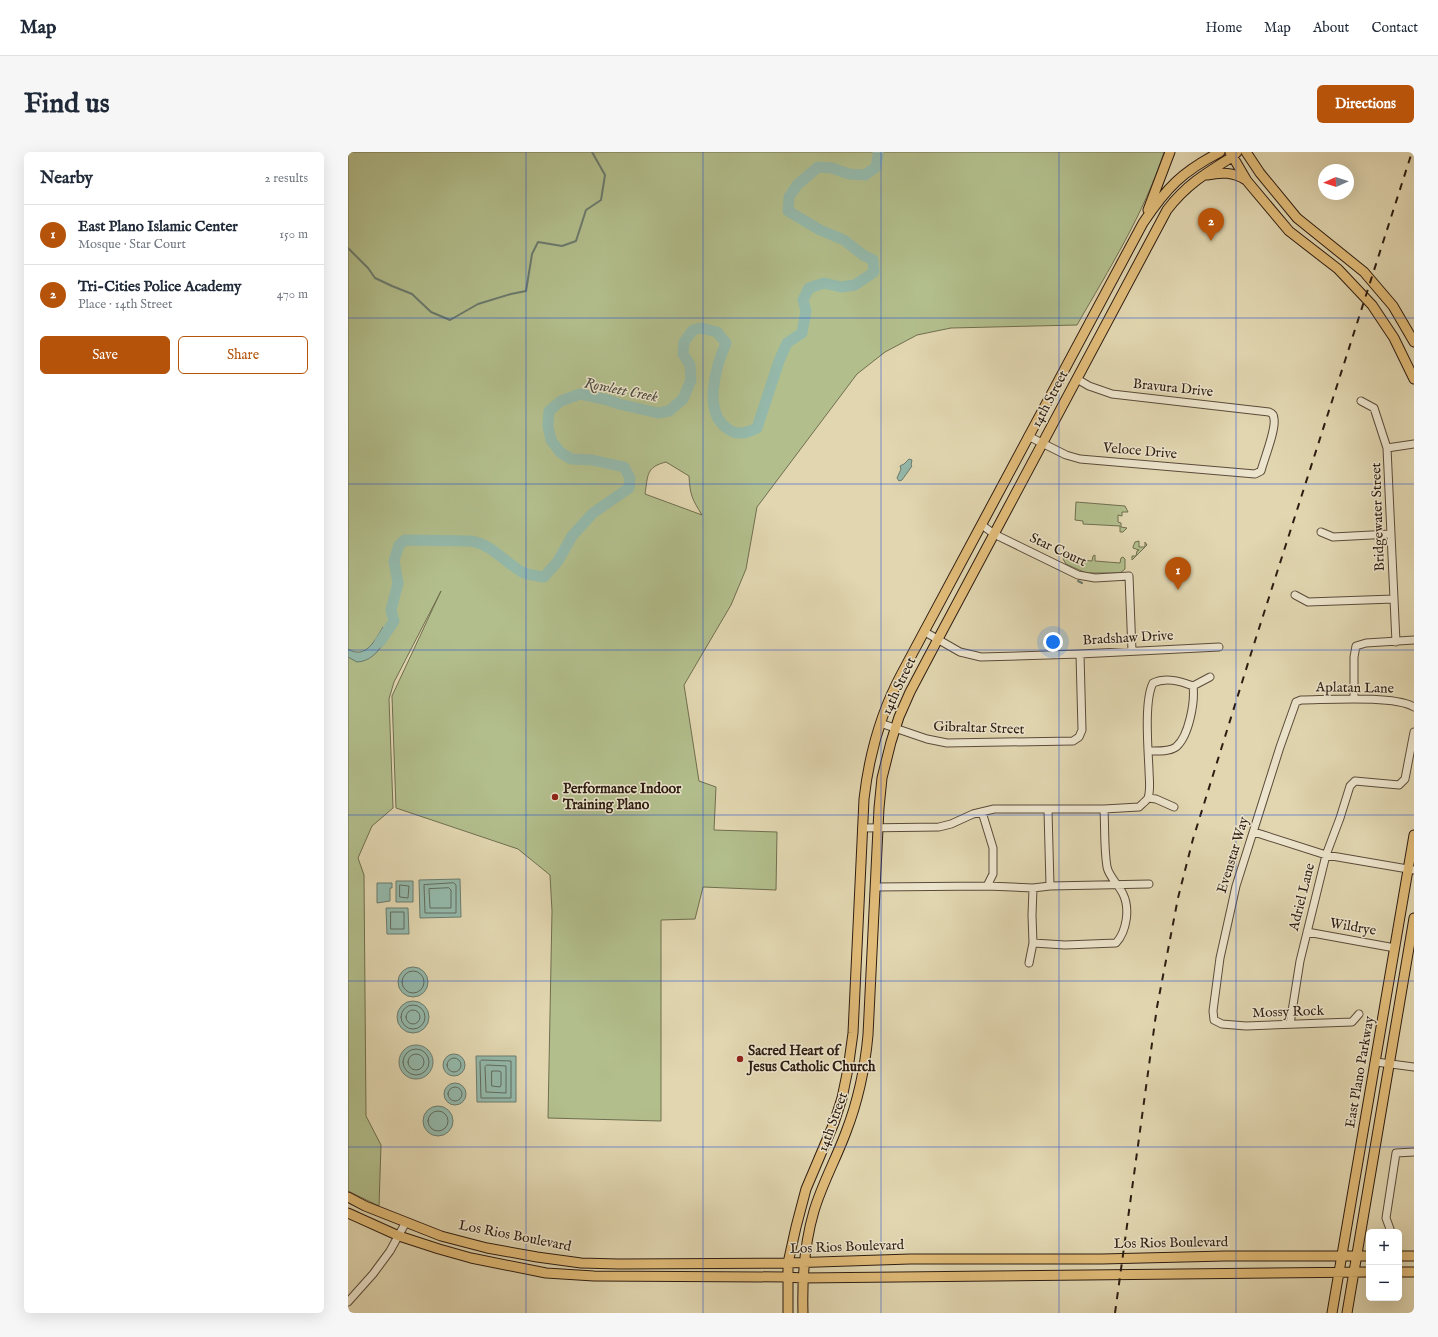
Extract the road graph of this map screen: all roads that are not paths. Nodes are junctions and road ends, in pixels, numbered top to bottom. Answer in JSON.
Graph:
{"nodes":[{"id":1,"x":1170,"y":152,"type":"edge"},
{"id":2,"x":1220,"y":152,"type":"edge"},
{"id":3,"x":1246,"y":152,"type":"edge"},
{"id":4,"x":1233,"y":154,"type":"edge"},
{"id":5,"x":1202,"y":176,"type":"junction"},
{"id":6,"x":1247,"y":181,"type":"junction"},
{"id":7,"x":1297,"y":218,"type":"junction"},
{"id":8,"x":1143,"y":223,"type":"junction"},
{"id":9,"x":1289,"y":231,"type":"junction"},
{"id":10,"x":1097,"y":309,"type":"junction"},
{"id":11,"x":1110,"y":317,"type":"junction"},
{"id":12,"x":1414,"y":342,"type":"edge"},
{"id":13,"x":1077,"y":379,"type":"junction"},
{"id":14,"x":1414,"y":379,"type":"edge"},
{"id":15,"x":1361,"y":401,"type":"dead end"},
{"id":16,"x":1028,"y":436,"type":"junction"},
{"id":17,"x":1042,"y":444,"type":"junction"},
{"id":18,"x":1414,"y":444,"type":"edge"},
{"id":19,"x":1388,"y":448,"type":"junction"},
{"id":20,"x":1255,"y":474,"type":"joint"},
{"id":21,"x":982,"y":525,"type":"junction"},
{"id":22,"x":1321,"y":532,"type":"dead end"},
{"id":23,"x":994,"y":534,"type":"junction"},
{"id":24,"x":1391,"y":534,"type":"junction"},
{"id":25,"x":1295,"y":595,"type":"dead end"},
{"id":26,"x":1394,"y":599,"type":"junction"},
{"id":27,"x":925,"y":632,"type":"junction"},
{"id":28,"x":938,"y":639,"type":"junction"},
{"id":29,"x":1414,"y":640,"type":"edge"},
{"id":30,"x":1396,"y":642,"type":"junction"},
{"id":31,"x":1219,"y":647,"type":"dead end"},
{"id":32,"x":1132,"y":651,"type":"junction"},
{"id":33,"x":1080,"y":654,"type":"junction"},
{"id":34,"x":1210,"y":677,"type":"dead end"},
{"id":35,"x":1193,"y":686,"type":"junction"},
{"id":36,"x":1354,"y":699,"type":"junction"},
{"id":37,"x":1296,"y":702,"type":"joint"},
{"id":38,"x":1414,"y":706,"type":"edge"},
{"id":39,"x":880,"y":723,"type":"junction"},
{"id":40,"x":895,"y":728,"type":"junction"},
{"id":41,"x":1414,"y":732,"type":"edge"},
{"id":42,"x":1148,"y":751,"type":"junction"},
{"id":43,"x":1148,"y":798,"type":"junction"},
{"id":44,"x":1174,"y":807,"type":"dead end"},
{"id":45,"x":1104,"y":809,"type":"junction"},
{"id":46,"x":1048,"y":810,"type":"junction"},
{"id":47,"x":982,"y":812,"type":"junction"},
{"id":48,"x":862,"y":828,"type":"junction"},
{"id":49,"x":878,"y":828,"type":"junction"},
{"id":50,"x":1254,"y":832,"type":"junction"},
{"id":51,"x":1414,"y":835,"type":"edge"},
{"id":52,"x":1326,"y":855,"type":"junction"},
{"id":53,"x":1411,"y":870,"type":"edge"},
{"id":54,"x":1149,"y":884,"type":"dead end"},
{"id":55,"x":1117,"y":885,"type":"junction"},
{"id":56,"x":987,"y":886,"type":"junction"},
{"id":57,"x":1050,"y":886,"type":"junction"},
{"id":58,"x":875,"y":887,"type":"junction"},
{"id":59,"x":1033,"y":888,"type":"junction"},
{"id":60,"x":1414,"y":918,"type":"edge"},
{"id":61,"x":1307,"y":932,"type":"junction"},
{"id":62,"x":1033,"y":943,"type":"junction"},
{"id":63,"x":1395,"y":948,"type":"junction"},
{"id":64,"x":856,"y":957,"type":"junction"},
{"id":65,"x":872,"y":958,"type":"junction"},
{"id":66,"x":1029,"y":963,"type":"dead end"},
{"id":67,"x":1359,"y":1014,"type":"dead end"},
{"id":68,"x":1214,"y":1020,"type":"joint"},
{"id":69,"x":1290,"y":1024,"type":"junction"},
{"id":70,"x":853,"y":1033,"type":"junction"},
{"id":71,"x":868,"y":1035,"type":"junction"},
{"id":72,"x":1376,"y":1062,"type":"junction"},
{"id":73,"x":1389,"y":1064,"type":"junction"},
{"id":74,"x":1414,"y":1067,"type":"edge"},
{"id":75,"x":828,"y":1138,"type":"junction"},
{"id":76,"x":841,"y":1143,"type":"junction"},
{"id":77,"x":1414,"y":1152,"type":"edge"},
{"id":78,"x":1359,"y":1162,"type":"junction"},
{"id":79,"x":1372,"y":1165,"type":"junction"},
{"id":80,"x":348,"y":1197,"type":"edge"},
{"id":81,"x":348,"y":1213,"type":"edge"},
{"id":82,"x":406,"y":1222,"type":"junction"},
{"id":83,"x":1390,"y":1229,"type":"dead end"},
{"id":84,"x":399,"y":1236,"type":"junction"},
{"id":85,"x":1343,"y":1255,"type":"junction"},
{"id":86,"x":1225,"y":1256,"type":"junction"},
{"id":87,"x":1357,"y":1256,"type":"junction"},
{"id":88,"x":1366,"y":1256,"type":"edge"},
{"id":89,"x":1402,"y":1256,"type":"edge"},
{"id":90,"x":1414,"y":1256,"type":"edge"},
{"id":91,"x":922,"y":1258,"type":"junction"},
{"id":92,"x":1007,"y":1259,"type":"junction"},
{"id":93,"x":686,"y":1263,"type":"junction"},
{"id":94,"x":788,"y":1263,"type":"junction"},
{"id":95,"x":804,"y":1263,"type":"junction"},
{"id":96,"x":619,"y":1264,"type":"junction"},
{"id":97,"x":1339,"y":1272,"type":"junction"},
{"id":98,"x":1354,"y":1272,"type":"junction"},
{"id":99,"x":1366,"y":1272,"type":"edge"},
{"id":100,"x":1402,"y":1272,"type":"edge"},
{"id":101,"x":1414,"y":1272,"type":"edge"},
{"id":102,"x":1224,"y":1274,"type":"junction"},
{"id":103,"x":924,"y":1276,"type":"junction"},
{"id":104,"x":1007,"y":1276,"type":"junction"},
{"id":105,"x":616,"y":1277,"type":"junction"},
{"id":106,"x":687,"y":1277,"type":"junction"},
{"id":107,"x":787,"y":1277,"type":"junction"},
{"id":108,"x":802,"y":1278,"type":"junction"},
{"id":109,"x":348,"y":1302,"type":"edge"},
{"id":110,"x":788,"y":1313,"type":"edge"},
{"id":111,"x":803,"y":1313,"type":"edge"},
{"id":112,"x":1332,"y":1313,"type":"edge"},
{"id":113,"x":1347,"y":1313,"type":"edge"}],
"edges":[{"from":1,"to":8,"type":"main road"},
{"from":2,"to":8,"type":"main road","name":"14th Street"},
{"from":3,"to":7,"type":"main road"},
{"from":4,"to":5,"type":"main road","name":"14th Street"},
{"from":4,"to":6,"type":"main road"},
{"from":5,"to":6,"type":"main road"},
{"from":5,"to":11,"type":"main road","name":"14th Street"},
{"from":6,"to":9,"type":"main road"},
{"from":7,"to":9,"type":"main road"},
{"from":7,"to":12,"type":"main road"},
{"from":8,"to":10,"type":"main road","name":"14th Street"},
{"from":9,"to":14,"type":"main road"},
{"from":10,"to":11,"type":"main road"},
{"from":10,"to":16,"type":"main road","name":"14th Street"},
{"from":11,"to":13,"type":"main road","name":"14th Street"},
{"from":13,"to":17,"type":"main road","name":"14th Street"},
{"from":13,"to":20,"type":"street","name":"Bravura Drive"},
{"from":15,"to":19,"type":"street","name":"Bridgewater Street"},
{"from":16,"to":17,"type":"street","name":"Veloce Drive"},
{"from":16,"to":21,"type":"main road","name":"14th Street"},
{"from":17,"to":20,"type":"street","name":"Veloce Drive"},
{"from":17,"to":23,"type":"main road","name":"14th Street"},
{"from":18,"to":19,"type":"street"},
{"from":19,"to":24,"type":"street","name":"Bridgewater Street"},
{"from":21,"to":23,"type":"street","name":"Star Court"},
{"from":21,"to":27,"type":"main road","name":"14th Street"},
{"from":22,"to":24,"type":"street"},
{"from":23,"to":28,"type":"main road","name":"14th Street"},
{"from":23,"to":32,"type":"street","name":"Star Court"},
{"from":24,"to":26,"type":"street","name":"Bridgewater Street"},
{"from":25,"to":26,"type":"street"},
{"from":26,"to":30,"type":"street","name":"Bridgewater Street"},
{"from":27,"to":28,"type":"street","name":"Bradshaw Drive"},
{"from":27,"to":39,"type":"main road","name":"14th Street"},
{"from":28,"to":33,"type":"street","name":"Bradshaw Drive"},
{"from":28,"to":40,"type":"main road","name":"14th Street"},
{"from":29,"to":30,"type":"street"},
{"from":30,"to":36,"type":"street"},
{"from":31,"to":32,"type":"street","name":"Bradshaw Drive"},
{"from":32,"to":33,"type":"street","name":"Bradshaw Drive"},
{"from":33,"to":40,"type":"street","name":"Gibraltar Street"},
{"from":34,"to":35,"type":"street"},
{"from":35,"to":42,"type":"street"},
{"from":35,"to":42,"type":"street"},
{"from":36,"to":37,"type":"street","name":"Aplatan Lane"},
{"from":36,"to":38,"type":"street","name":"Aplatan Lane"},
{"from":37,"to":50,"type":"street","name":"Evenstar Way"},
{"from":39,"to":40,"type":"street","name":"Gibraltar Street"},
{"from":39,"to":48,"type":"main road","name":"14th Street"},
{"from":40,"to":49,"type":"main road","name":"14th Street"},
{"from":41,"to":52,"type":"street","name":"Adriel Lane"},
{"from":42,"to":43,"type":"street"},
{"from":43,"to":44,"type":"street"},
{"from":43,"to":45,"type":"street"},
{"from":45,"to":46,"type":"street"},
{"from":45,"to":55,"type":"street"},
{"from":46,"to":47,"type":"street"},
{"from":46,"to":57,"type":"street"},
{"from":47,"to":49,"type":"street"},
{"from":47,"to":56,"type":"street"},
{"from":48,"to":49,"type":"street"},
{"from":48,"to":64,"type":"main road","name":"14th Street"},
{"from":49,"to":58,"type":"main road","name":"14th Street"},
{"from":50,"to":52,"type":"street"},
{"from":50,"to":68,"type":"street","name":"Evenstar Way"},
{"from":51,"to":53,"type":"main road","name":"East Plano Parkway"},
{"from":52,"to":53,"type":"street"},
{"from":52,"to":61,"type":"street","name":"Adriel Lane"},
{"from":53,"to":63,"type":"main road","name":"East Plano Parkway"},
{"from":54,"to":55,"type":"street"},
{"from":55,"to":57,"type":"street"},
{"from":55,"to":62,"type":"street"},
{"from":56,"to":58,"type":"street"},
{"from":56,"to":59,"type":"street"},
{"from":57,"to":59,"type":"street"},
{"from":58,"to":65,"type":"main road","name":"14th Street"},
{"from":59,"to":62,"type":"street"},
{"from":60,"to":73,"type":"main road","name":"East Plano Parkway"},
{"from":61,"to":63,"type":"street","name":"Wildrye"},
{"from":61,"to":69,"type":"street","name":"Adriel Lane"},
{"from":62,"to":66,"type":"street"},
{"from":63,"to":72,"type":"main road","name":"East Plano Parkway"},
{"from":64,"to":65,"type":"main road"},
{"from":64,"to":70,"type":"main road","name":"14th Street"},
{"from":65,"to":71,"type":"main road","name":"14th Street"},
{"from":67,"to":69,"type":"street","name":"Mossy Rock"},
{"from":68,"to":69,"type":"street","name":"Mossy Rock"},
{"from":70,"to":71,"type":"main road"},
{"from":70,"to":75,"type":"main road","name":"14th Street"},
{"from":71,"to":76,"type":"main road","name":"14th Street"},
{"from":72,"to":73,"type":"street"},
{"from":72,"to":78,"type":"main road","name":"East Plano Parkway"},
{"from":73,"to":74,"type":"street"},
{"from":73,"to":79,"type":"main road","name":"East Plano Parkway"},
{"from":75,"to":76,"type":"main road"},
{"from":75,"to":94,"type":"main road","name":"14th Street"},
{"from":76,"to":95,"type":"main road","name":"14th Street"},
{"from":77,"to":83,"type":"street"},
{"from":78,"to":79,"type":"main road"},
{"from":78,"to":85,"type":"main road","name":"East Plano Parkway"},
{"from":79,"to":87,"type":"main road","name":"East Plano Parkway"},
{"from":80,"to":82,"type":"main road","name":"Los Rios Boulevard"},
{"from":81,"to":84,"type":"main road","name":"Los Rios Boulevard"},
{"from":82,"to":84,"type":"street"},
{"from":82,"to":96,"type":"main road","name":"Los Rios Boulevard"},
{"from":84,"to":105,"type":"main road","name":"Los Rios Boulevard"},
{"from":84,"to":109,"type":"street"},
{"from":85,"to":86,"type":"main road","name":"Los Rios Boulevard"},
{"from":85,"to":87,"type":"main road","name":"Los Rios Boulevard"},
{"from":85,"to":97,"type":"main road","name":"East Plano Parkway"},
{"from":86,"to":92,"type":"main road","name":"Los Rios Boulevard"},
{"from":86,"to":102,"type":"main road"},
{"from":87,"to":88,"type":"main road","name":"Los Rios Boulevard"},
{"from":87,"to":98,"type":"main road","name":"East Plano Parkway"},
{"from":89,"to":90,"type":"main road"},
{"from":91,"to":92,"type":"main road","name":"Los Rios Boulevard"},
{"from":91,"to":95,"type":"main road","name":"Los Rios Boulevard"},
{"from":91,"to":103,"type":"main road"},
{"from":92,"to":104,"type":"main road"},
{"from":93,"to":94,"type":"main road","name":"Los Rios Boulevard"},
{"from":93,"to":96,"type":"main road","name":"Los Rios Boulevard"},
{"from":93,"to":106,"type":"main road"},
{"from":94,"to":95,"type":"main road","name":"Los Rios Boulevard"},
{"from":94,"to":107,"type":"main road","name":"14th Street"},
{"from":95,"to":108,"type":"main road","name":"14th Street"},
{"from":96,"to":105,"type":"main road"},
{"from":97,"to":98,"type":"main road","name":"Los Rios Boulevard"},
{"from":97,"to":102,"type":"main road","name":"Los Rios Boulevard"},
{"from":97,"to":112,"type":"main road","name":"East Plano Parkway"},
{"from":98,"to":99,"type":"main road","name":"Los Rios Boulevard"},
{"from":98,"to":113,"type":"main road","name":"East Plano Parkway"},
{"from":100,"to":101,"type":"main road"},
{"from":102,"to":104,"type":"main road","name":"Los Rios Boulevard"},
{"from":103,"to":104,"type":"main road","name":"Los Rios Boulevard"},
{"from":103,"to":108,"type":"main road","name":"Los Rios Boulevard"},
{"from":105,"to":106,"type":"main road","name":"Los Rios Boulevard"},
{"from":106,"to":107,"type":"main road","name":"Los Rios Boulevard"},
{"from":107,"to":108,"type":"main road","name":"Los Rios Boulevard"},
{"from":107,"to":110,"type":"main road","name":"14th Street"},
{"from":108,"to":111,"type":"main road","name":"14th Street"}]}
